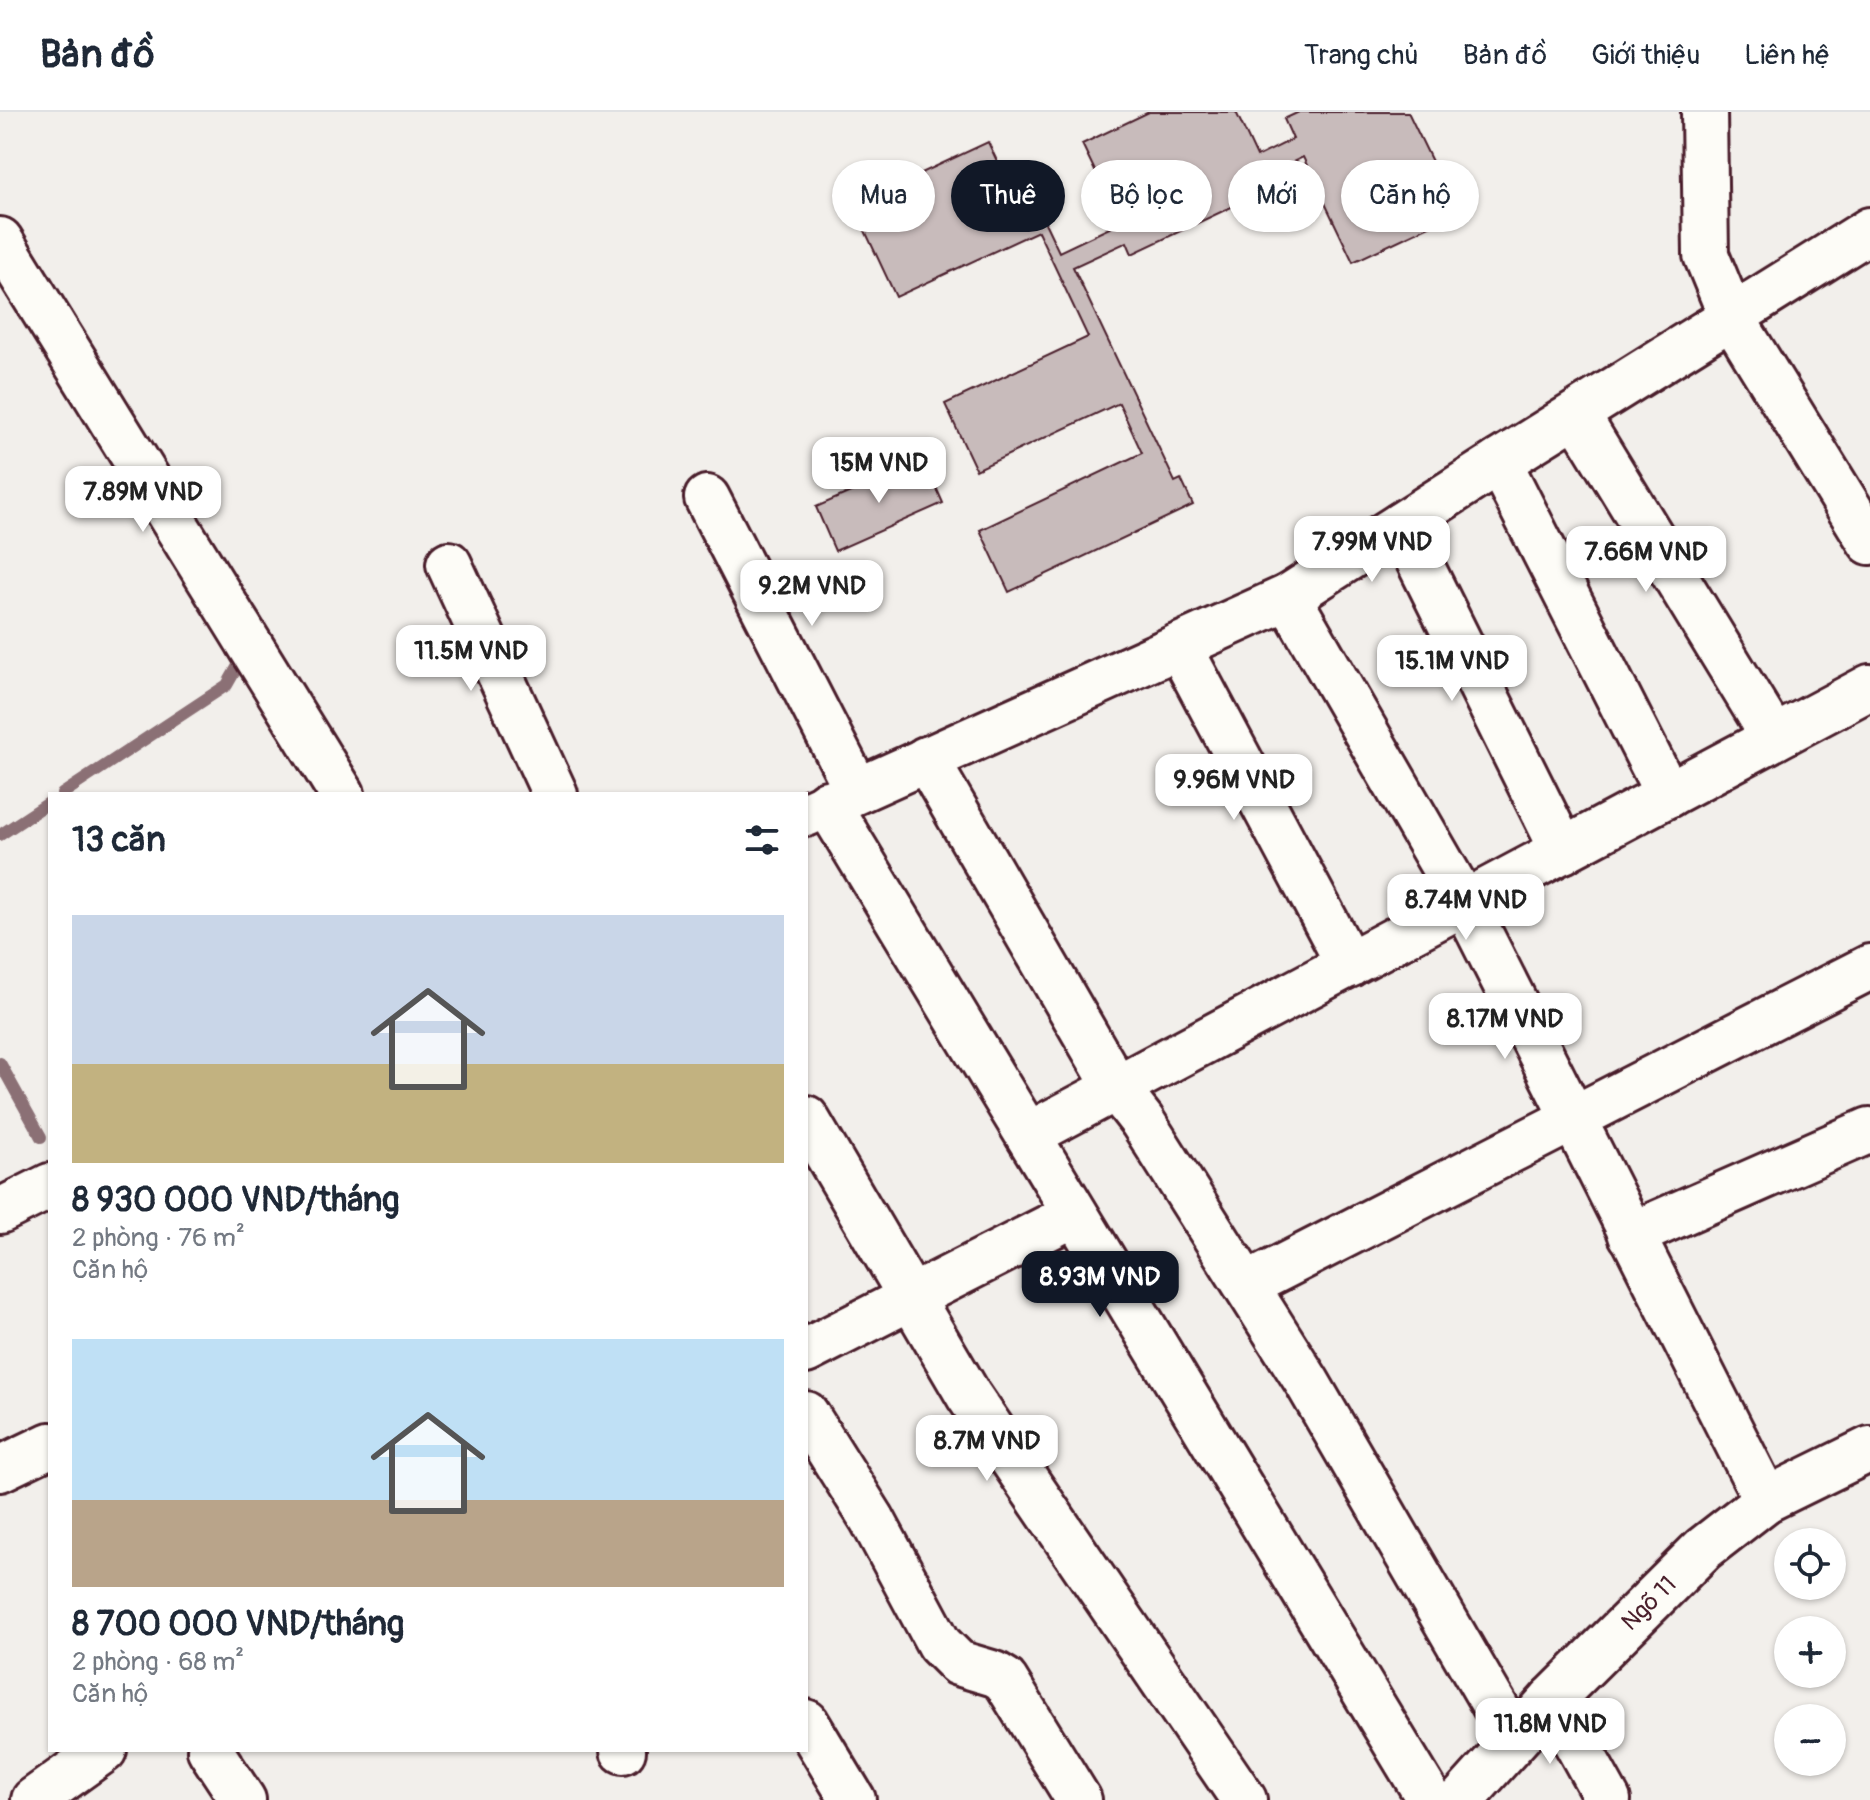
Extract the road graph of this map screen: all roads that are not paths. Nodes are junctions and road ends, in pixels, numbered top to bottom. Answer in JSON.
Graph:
{"nodes":[{"id":1,"x":1704,"y":112,"type":"edge"},
{"id":2,"x":1870,"y":230,"type":"edge"},
{"id":3,"x":0,"y":240,"type":"edge"},
{"id":4,"x":1731,"y":316,"type":"junction"},
{"id":5,"x":1577,"y":415,"type":"junction"},
{"id":6,"x":1499,"y":462,"type":"junction"},
{"id":7,"x":707,"y":498,"type":"dead end"},
{"id":8,"x":1401,"y":525,"type":"junction"},
{"id":9,"x":1870,"y":542,"type":"edge"},
{"id":10,"x":449,"y":564,"type":"dead end"},
{"id":11,"x":1288,"y":597,"type":"junction"},
{"id":12,"x":1179,"y":646,"type":"junction"},
{"id":13,"x":1870,"y":687,"type":"edge"},
{"id":14,"x":1774,"y":738,"type":"junction"},
{"id":15,"x":926,"y":759,"type":"junction"},
{"id":16,"x":341,"y":792,"type":"edge"},
{"id":17,"x":554,"y":792,"type":"edge"},
{"id":18,"x":1668,"y":795,"type":"junction"},
{"id":19,"x":830,"y":802,"type":"edge"},
{"id":20,"x":1563,"y":851,"type":"junction"},
{"id":21,"x":1465,"y":904,"type":"junction"},
{"id":22,"x":1349,"y":965,"type":"junction"},
{"id":23,"x":1870,"y":967,"type":"edge"},
{"id":24,"x":1117,"y":1089,"type":"junction"},
{"id":25,"x":1573,"y":1119,"type":"junction"},
{"id":26,"x":808,"y":1121,"type":"edge"},
{"id":27,"x":1870,"y":1130,"type":"edge"},
{"id":28,"x":1028,"y":1135,"type":"junction"},
{"id":29,"x":48,"y":1187,"type":"edge"},
{"id":30,"x":0,"y":1211,"type":"edge"},
{"id":31,"x":1075,"y":1214,"type":"junction"},
{"id":32,"x":1631,"y":1235,"type":"junction"},
{"id":33,"x":1247,"y":1285,"type":"junction"},
{"id":34,"x":911,"y":1297,"type":"junction"},
{"id":35,"x":808,"y":1350,"type":"edge"},
{"id":36,"x":808,"y":1417,"type":"edge"},
{"id":37,"x":1870,"y":1449,"type":"edge"},
{"id":38,"x":1766,"y":1500,"type":"junction"},
{"id":39,"x":1552,"y":1699,"type":"junction"},
{"id":40,"x":808,"y":1725,"type":"edge"},
{"id":41,"x":1514,"y":1739,"type":"junction"},
{"id":42,"x":101,"y":1752,"type":"edge"},
{"id":43,"x":211,"y":1752,"type":"edge"},
{"id":44,"x":34,"y":1800,"type":"edge"},
{"id":45,"x":243,"y":1800,"type":"edge"},
{"id":46,"x":853,"y":1800,"type":"edge"},
{"id":47,"x":1079,"y":1800,"type":"edge"},
{"id":48,"x":1244,"y":1800,"type":"edge"},
{"id":49,"x":1430,"y":1800,"type":"edge"},
{"id":50,"x":1461,"y":1800,"type":"edge"},
{"id":51,"x":1608,"y":1800,"type":"edge"}],
"edges":[{"from":1,"to":4,"type":"street"},
{"from":2,"to":4,"type":"street"},
{"from":3,"to":16,"type":"street"},
{"from":4,"to":5,"type":"street"},
{"from":4,"to":9,"type":"street"},
{"from":5,"to":6,"type":"street"},
{"from":5,"to":14,"type":"street"},
{"from":6,"to":8,"type":"street"},
{"from":6,"to":18,"type":"street"},
{"from":7,"to":19,"type":"street"},
{"from":8,"to":11,"type":"street"},
{"from":8,"to":20,"type":"street"},
{"from":10,"to":17,"type":"street"},
{"from":11,"to":12,"type":"street"},
{"from":11,"to":21,"type":"street"},
{"from":12,"to":15,"type":"street"},
{"from":12,"to":22,"type":"street"},
{"from":13,"to":14,"type":"street"},
{"from":14,"to":18,"type":"street"},
{"from":15,"to":19,"type":"street"},
{"from":15,"to":24,"type":"street"},
{"from":18,"to":20,"type":"street"},
{"from":19,"to":28,"type":"street"},
{"from":20,"to":21,"type":"street"},
{"from":21,"to":22,"type":"street"},
{"from":21,"to":25,"type":"street"},
{"from":22,"to":24,"type":"street"},
{"from":23,"to":25,"type":"street"},
{"from":24,"to":28,"type":"street"},
{"from":24,"to":33,"type":"street"},
{"from":25,"to":32,"type":"street"},
{"from":25,"to":33,"type":"street"},
{"from":26,"to":34,"type":"street"},
{"from":27,"to":32,"type":"street"},
{"from":28,"to":31,"type":"street"},
{"from":29,"to":30,"type":"street"},
{"from":31,"to":34,"type":"street"},
{"from":31,"to":49,"type":"street"},
{"from":32,"to":38,"type":"street"},
{"from":33,"to":41,"type":"street"},
{"from":34,"to":35,"type":"street"},
{"from":34,"to":48,"type":"street"},
{"from":36,"to":47,"type":"street"},
{"from":37,"to":38,"type":"street","name":"Ngõ 11"},
{"from":38,"to":39,"type":"street","name":"Ngõ 11"},
{"from":39,"to":41,"type":"street","name":"Ngõ 11"},
{"from":39,"to":51,"type":"street"},
{"from":40,"to":46,"type":"street"},
{"from":41,"to":50,"type":"street","name":"Ngõ 11"},
{"from":42,"to":44,"type":"street"},
{"from":43,"to":45,"type":"street"}]}
